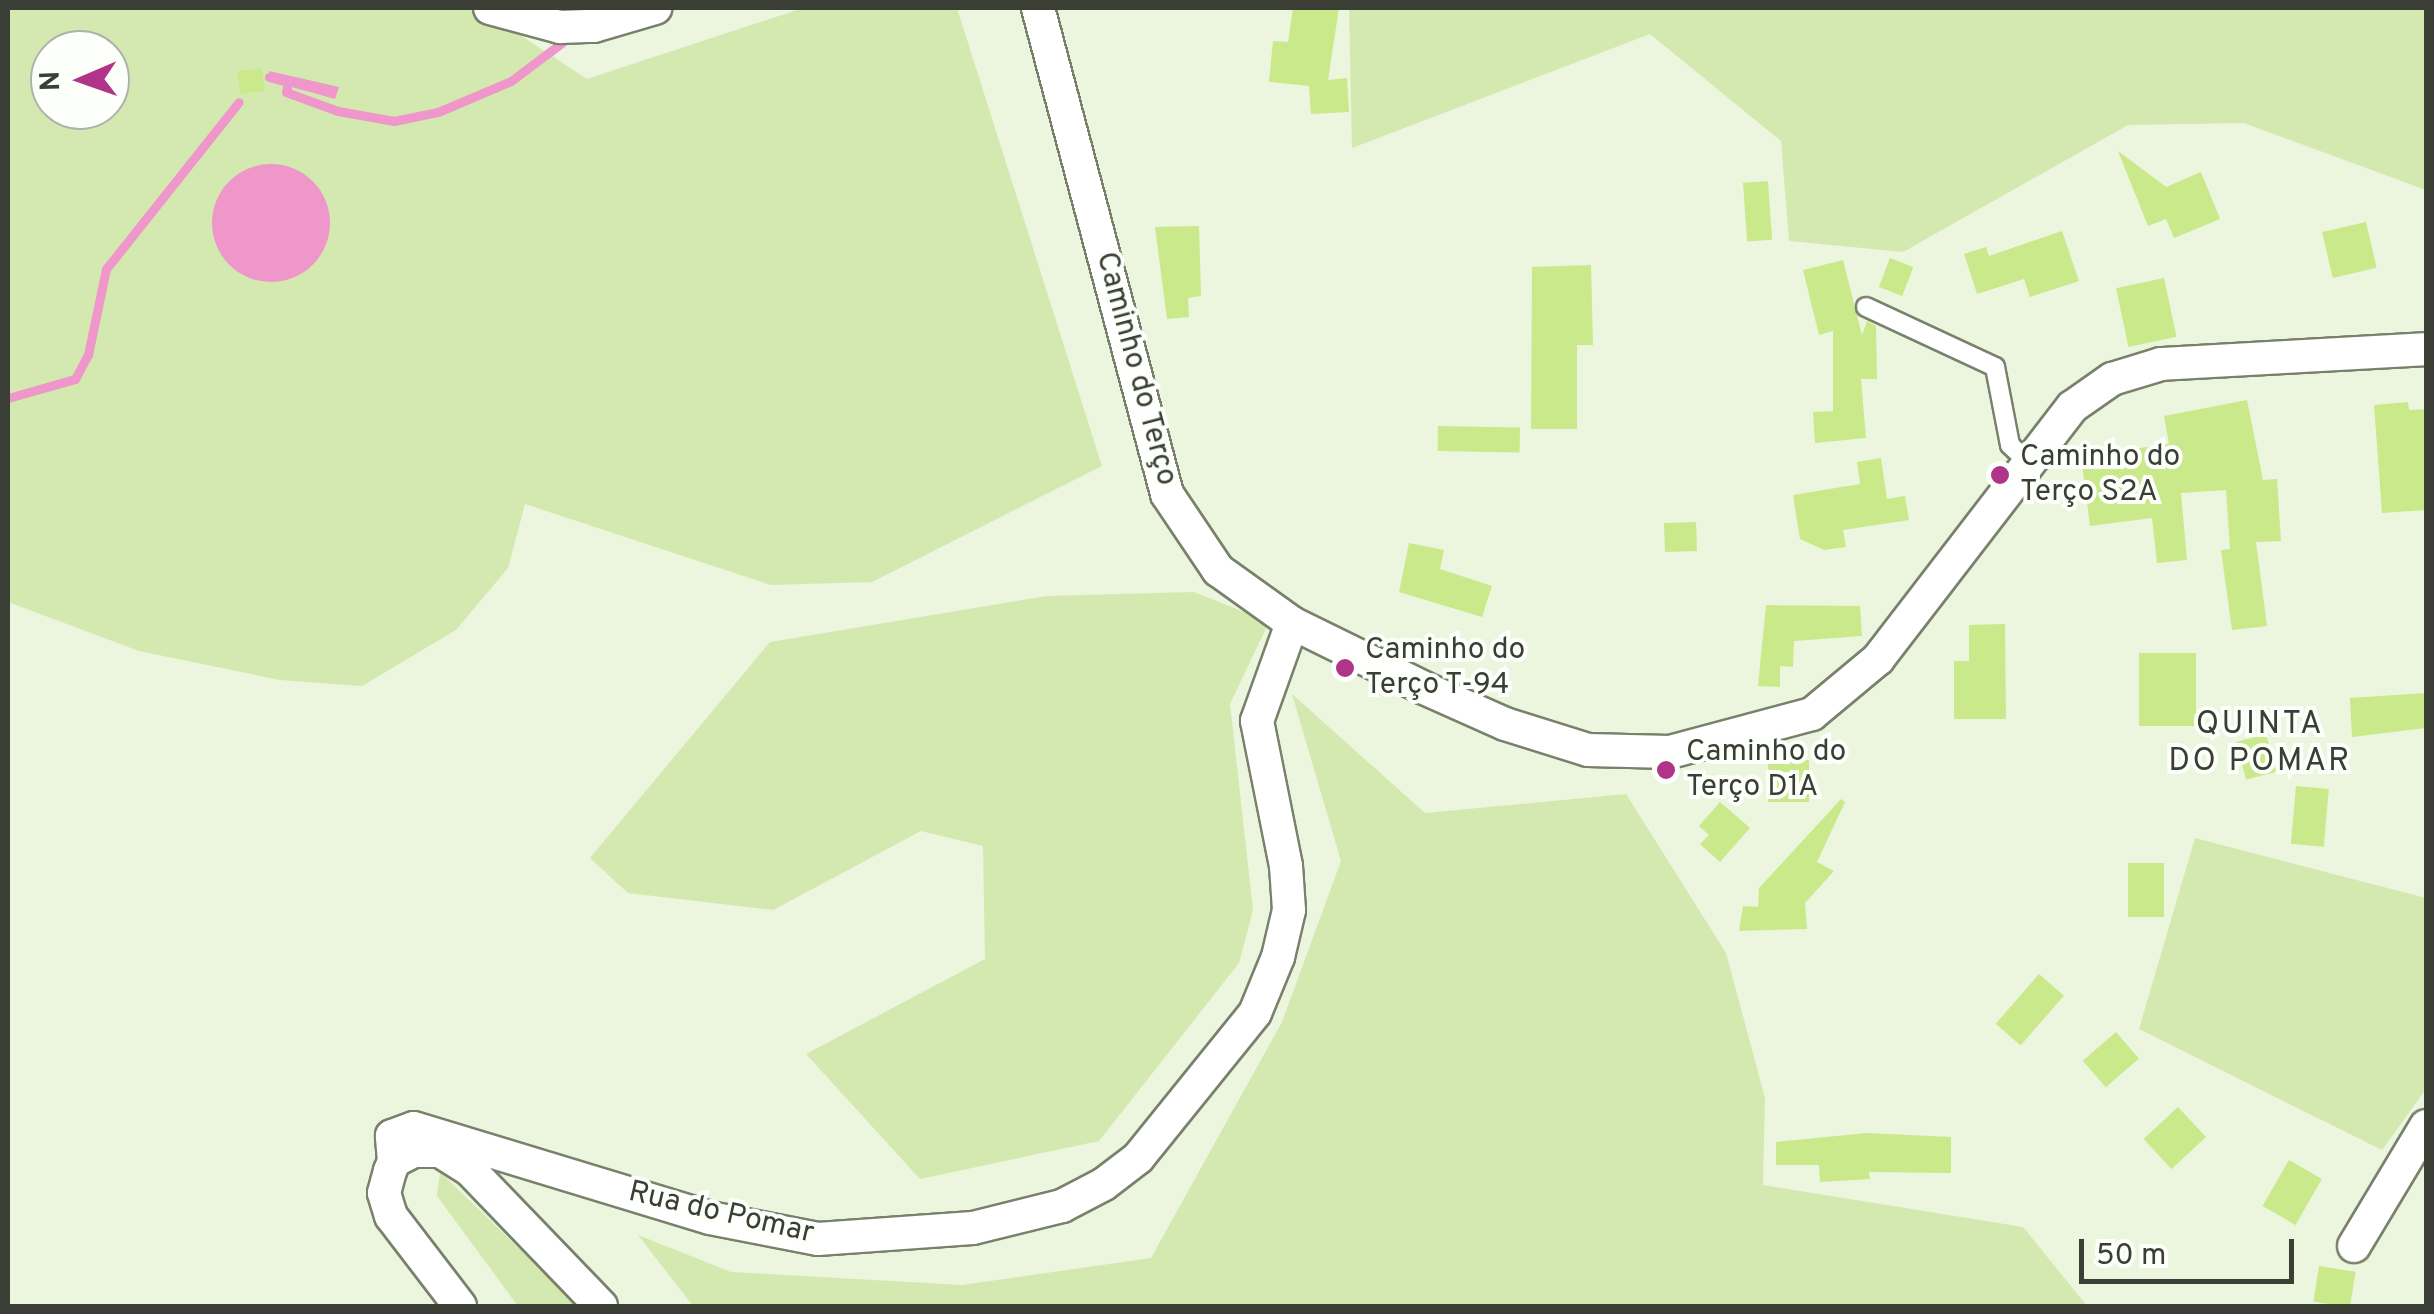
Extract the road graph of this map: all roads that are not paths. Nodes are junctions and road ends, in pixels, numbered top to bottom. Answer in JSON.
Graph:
{"nodes":[{"id":1,"x":490,"y":8,"type":"edge"},
{"id":2,"x":655,"y":8,"type":"edge"},
{"id":3,"x":1038,"y":8,"type":"edge"},
{"id":4,"x":1866,"y":308,"type":"dead end"},
{"id":5,"x":2426,"y":349,"type":"edge"},
{"id":6,"x":2028,"y":462,"type":"junction"},
{"id":7,"x":1292,"y":623,"type":"junction"},
{"id":8,"x":2426,"y":1126,"type":"edge"},
{"id":9,"x":394,"y":1160,"type":"junction"},
{"id":10,"x":2354,"y":1246,"type":"dead end"},
{"id":11,"x":460,"y":1306,"type":"edge"},
{"id":12,"x":600,"y":1306,"type":"edge"}],
"edges":[{"from":1,"to":2,"type":"street"},
{"from":3,"to":7,"type":"street","name":"Caminho do Terço"},
{"from":4,"to":6,"type":"lane"},
{"from":5,"to":6,"type":"street","name":"Caminho do Terço"},
{"from":6,"to":7,"type":"street","name":"Caminho do Terço"},
{"from":7,"to":9,"type":"street","name":"Rua do Pomar"},
{"from":8,"to":10,"type":"street"},
{"from":9,"to":11,"type":"street"},
{"from":9,"to":12,"type":"street"}]}
